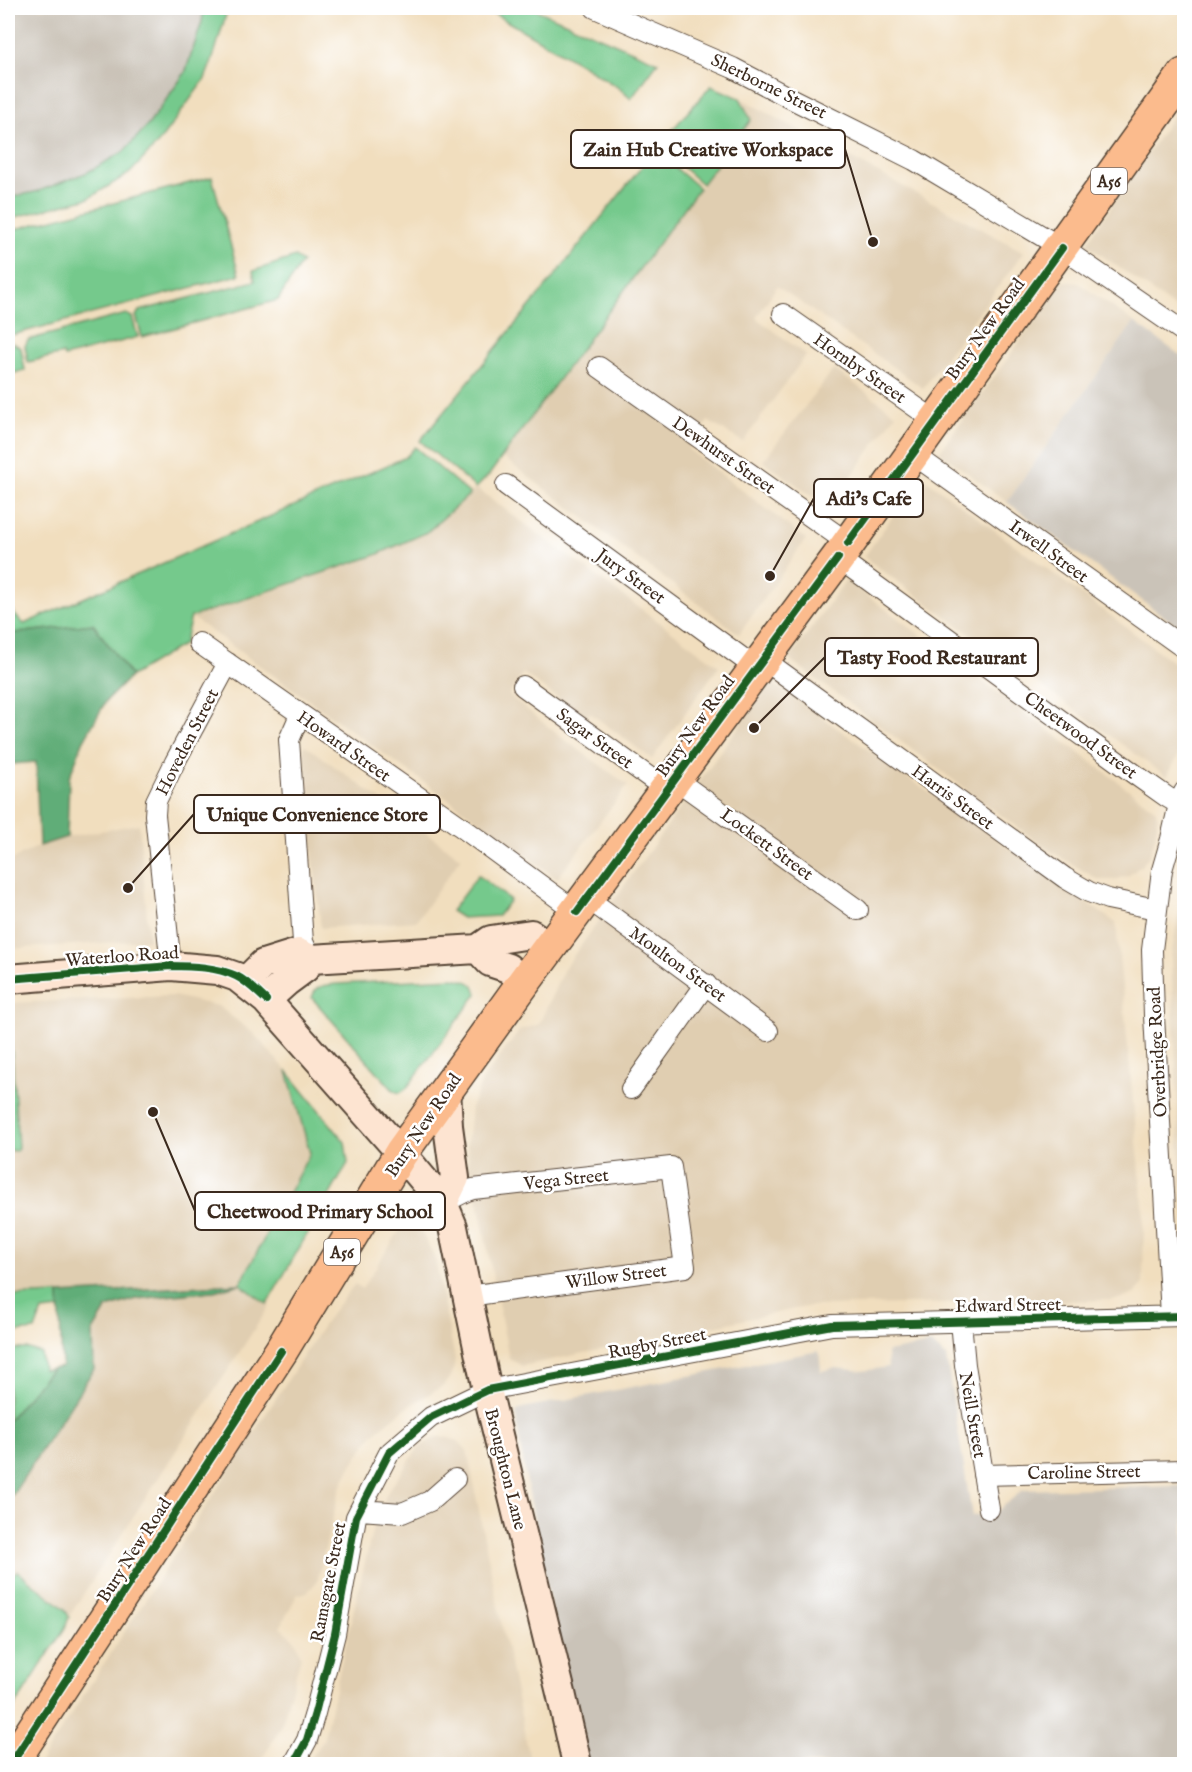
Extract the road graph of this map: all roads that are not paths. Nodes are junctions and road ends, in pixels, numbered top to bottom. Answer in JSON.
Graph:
{"nodes":[{"id":1,"x":596,"y":8,"type":"edge"},
{"id":2,"x":1185,"y":75,"type":"edge"},
{"id":3,"x":1062,"y":248,"type":"junction"},
{"id":4,"x":783,"y":314,"type":"dead end"},
{"id":5,"x":1185,"y":332,"type":"edge"},
{"id":6,"x":599,"y":367,"type":"dead end"},
{"id":7,"x":937,"y":422,"type":"junction"},
{"id":8,"x":913,"y":454,"type":"junction"},
{"id":9,"x":506,"y":484,"type":"dead end"},
{"id":10,"x":843,"y":550,"type":"junction"},
{"id":11,"x":199,"y":643,"type":"dead end"},
{"id":12,"x":1185,"y":648,"type":"edge"},
{"id":13,"x":228,"y":663,"type":"junction"},
{"id":14,"x":759,"y":664,"type":"junction"},
{"id":15,"x":523,"y":686,"type":"dead end"},
{"id":16,"x":300,"y":715,"type":"junction"},
{"id":17,"x":671,"y":784,"type":"junction"},
{"id":18,"x":1182,"y":798,"type":"edge"},
{"id":19,"x":582,"y":905,"type":"junction"},
{"id":20,"x":1156,"y":909,"type":"junction"},
{"id":21,"x":858,"y":910,"type":"dead end"},
{"id":22,"x":550,"y":947,"type":"junction"},
{"id":23,"x":478,"y":949,"type":"junction"},
{"id":24,"x":311,"y":959,"type":"junction"},
{"id":25,"x":171,"y":966,"type":"junction"},
{"id":26,"x":8,"y":979,"type":"edge"},
{"id":27,"x":524,"y":982,"type":"junction"},
{"id":28,"x":706,"y":984,"type":"junction"},
{"id":29,"x":256,"y":991,"type":"junction"},
{"id":30,"x":768,"y":1031,"type":"dead end"},
{"id":31,"x":446,"y":1089,"type":"junction"},
{"id":32,"x":631,"y":1089,"type":"dead end"},
{"id":33,"x":401,"y":1153,"type":"junction"},
{"id":34,"x":674,"y":1189,"type":"joint"},
{"id":35,"x":443,"y":1203,"type":"junction"},
{"id":36,"x":468,"y":1296,"type":"junction"},
{"id":37,"x":1178,"y":1316,"type":"edge"},
{"id":38,"x":961,"y":1321,"type":"junction"},
{"id":39,"x":832,"y":1324,"type":"joint"},
{"id":40,"x":487,"y":1390,"type":"junction"},
{"id":41,"x":1185,"y":1470,"type":"edge"},
{"id":42,"x":983,"y":1475,"type":"junction"},
{"id":43,"x":454,"y":1479,"type":"dead end"},
{"id":44,"x":360,"y":1509,"type":"junction"},
{"id":45,"x":988,"y":1509,"type":"dead end"},
{"id":46,"x":11,"y":1764,"type":"edge"},
{"id":47,"x":294,"y":1764,"type":"edge"},
{"id":48,"x":577,"y":1764,"type":"edge"}],
"edges":[{"from":1,"to":3,"type":"street","name":"Sherborne Street"},
{"from":2,"to":3,"type":"highway","number":"A56"},
{"from":3,"to":5,"type":"street","name":"Sherborne Street"},
{"from":3,"to":7,"type":"highway","name":"Bury New Road","number":"A56"},
{"from":4,"to":7,"type":"street","name":"Hornby Street"},
{"from":6,"to":10,"type":"street","name":"Dewhurst Street"},
{"from":7,"to":8,"type":"highway","name":"Bury New Road","number":"A56"},
{"from":8,"to":10,"type":"highway","name":"Bury New Road","number":"A56"},
{"from":8,"to":12,"type":"street","name":"Irwell Street"},
{"from":9,"to":14,"type":"street","name":"Jury Street"},
{"from":10,"to":14,"type":"highway","name":"Bury New Road","number":"A56"},
{"from":10,"to":18,"type":"street","name":"Cheetwood Street"},
{"from":11,"to":13,"type":"street","name":"Howard Street"},
{"from":13,"to":16,"type":"street","name":"Howard Street"},
{"from":13,"to":25,"type":"street","name":"Hoveden Street"},
{"from":14,"to":17,"type":"highway","name":"Bury New Road","number":"A56"},
{"from":14,"to":20,"type":"street","name":"Harris Street"},
{"from":15,"to":17,"type":"street","name":"Sagar Street"},
{"from":16,"to":19,"type":"street","name":"Howard Street"},
{"from":16,"to":24,"type":"street"},
{"from":17,"to":19,"type":"highway","name":"Bury New Road","number":"A56"},
{"from":17,"to":21,"type":"street","name":"Lockett Street"},
{"from":18,"to":20,"type":"street","name":"Overbridge Road"},
{"from":19,"to":22,"type":"highway","name":"Bury New Road","number":"A56"},
{"from":19,"to":28,"type":"street","name":"Moulton Street"},
{"from":20,"to":37,"type":"street","name":"Overbridge Road"},
{"from":22,"to":23,"type":"main road"},
{"from":22,"to":27,"type":"highway","name":"Bury New Road","number":"A56"},
{"from":23,"to":24,"type":"main road"},
{"from":23,"to":27,"type":"main road"},
{"from":24,"to":29,"type":"main road"},
{"from":25,"to":26,"type":"main road","name":"Waterloo Road"},
{"from":25,"to":29,"type":"main road","name":"Waterloo Road"},
{"from":27,"to":31,"type":"highway","name":"Bury New Road","number":"A56"},
{"from":28,"to":30,"type":"street","name":"Moulton Street"},
{"from":28,"to":32,"type":"street"},
{"from":29,"to":33,"type":"main road","name":"Waterloo Road"},
{"from":31,"to":33,"type":"highway","name":"Bury New Road","number":"A56"},
{"from":31,"to":35,"type":"main road"},
{"from":33,"to":35,"type":"main road","name":"Broughton Lane"},
{"from":33,"to":46,"type":"highway","name":"Bury New Road","number":"A56"},
{"from":34,"to":35,"type":"street","name":"Vega Street"},
{"from":34,"to":36,"type":"street","name":"Willow Street"},
{"from":35,"to":36,"type":"main road","name":"Broughton Lane"},
{"from":36,"to":40,"type":"main road","name":"Broughton Lane"},
{"from":37,"to":38,"type":"street","name":"Edward Street"},
{"from":38,"to":39,"type":"street","name":"Edward Street"},
{"from":38,"to":42,"type":"street","name":"Neill Street"},
{"from":39,"to":40,"type":"street","name":"Rugby Street"},
{"from":40,"to":44,"type":"street","name":"Ramsgate Street"},
{"from":40,"to":48,"type":"main road","name":"Broughton Lane"},
{"from":41,"to":42,"type":"street","name":"Caroline Street"},
{"from":42,"to":45,"type":"street","name":"Neill Street"},
{"from":43,"to":44,"type":"street"},
{"from":44,"to":47,"type":"street","name":"Ramsgate Street"}]}
